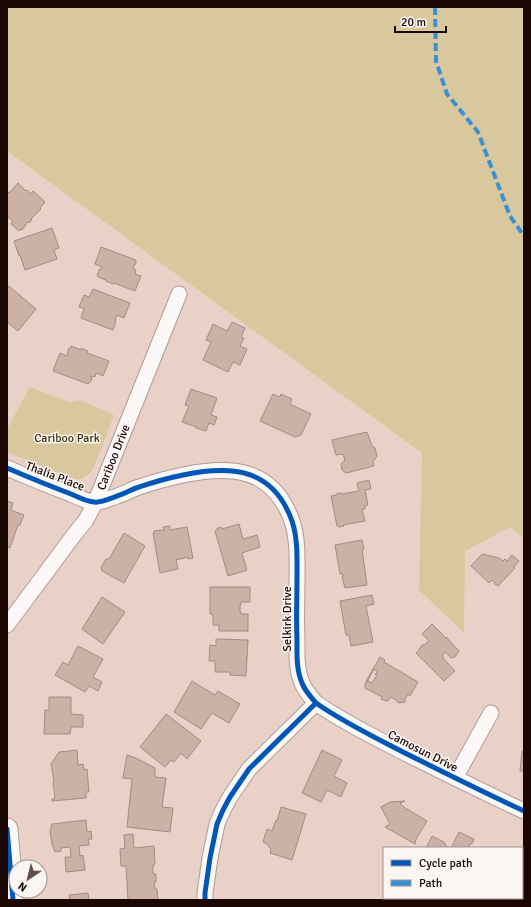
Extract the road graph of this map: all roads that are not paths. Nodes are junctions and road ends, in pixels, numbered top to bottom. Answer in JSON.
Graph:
{"nodes":[{"id":1,"x":179,"y":294,"type":"dead end"},
{"id":2,"x":7,"y":468,"type":"edge"},
{"id":3,"x":95,"y":503,"type":"junction"},
{"id":4,"x":7,"y":625,"type":"edge"},
{"id":5,"x":316,"y":703,"type":"junction"},
{"id":6,"x":491,"y":713,"type":"dead end"},
{"id":7,"x":455,"y":778,"type":"junction"},
{"id":8,"x":524,"y":811,"type":"edge"},
{"id":9,"x":7,"y":829,"type":"edge"},
{"id":10,"x":13,"y":900,"type":"edge"},
{"id":11,"x":205,"y":900,"type":"edge"}],
"edges":[{"from":1,"to":3,"type":"street","name":"Cariboo Drive"},
{"from":2,"to":3,"type":"street","name":"Thalia Place"},
{"from":3,"to":4,"type":"street","name":"Cariboo Drive"},
{"from":3,"to":5,"type":"street","name":"Selkirk Drive"},
{"from":5,"to":7,"type":"street","name":"Camosun Drive"},
{"from":5,"to":11,"type":"street"},
{"from":6,"to":7,"type":"street"},
{"from":7,"to":8,"type":"street","name":"Camosun Drive"},
{"from":9,"to":10,"type":"street"}]}
